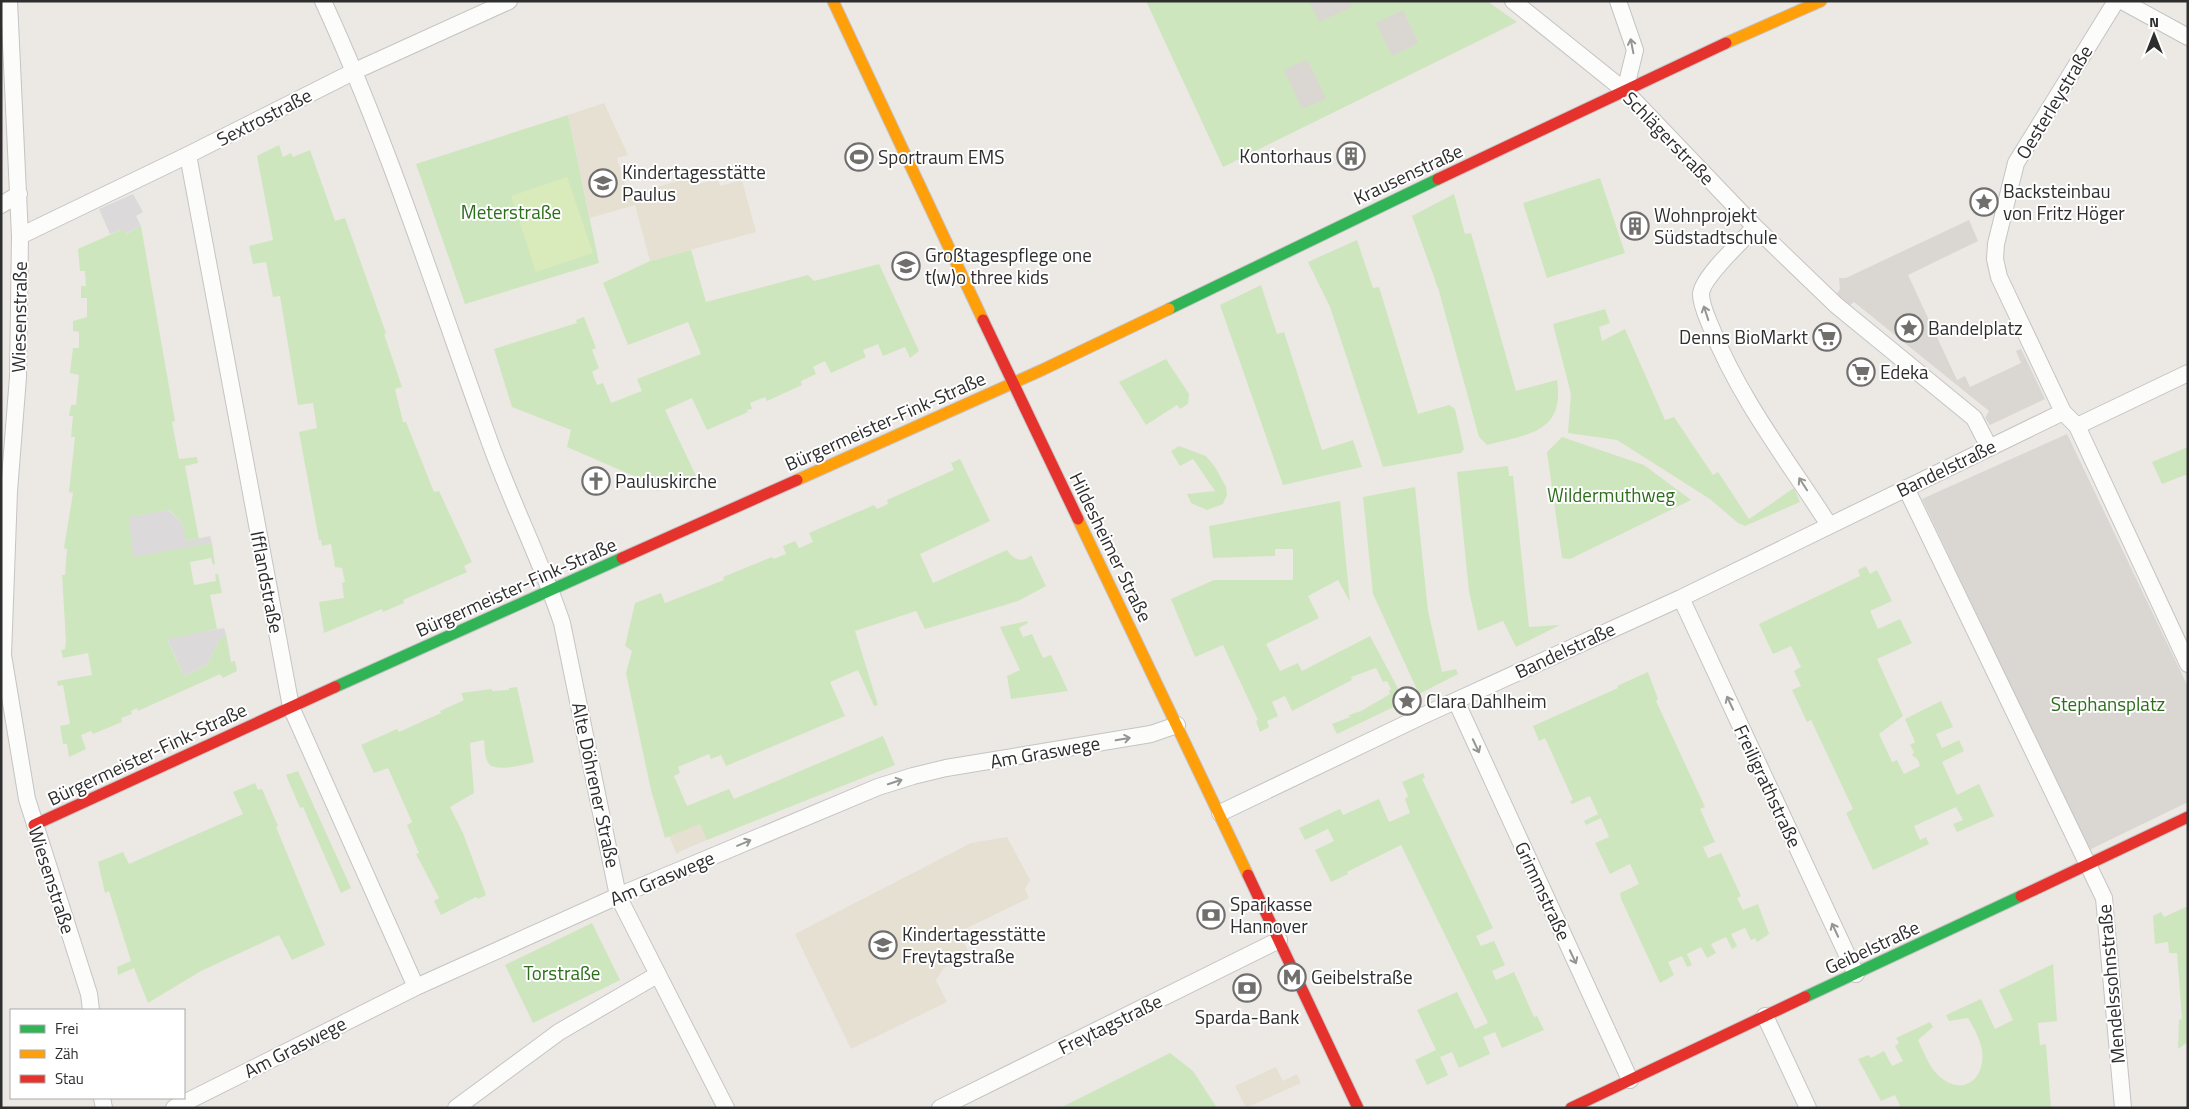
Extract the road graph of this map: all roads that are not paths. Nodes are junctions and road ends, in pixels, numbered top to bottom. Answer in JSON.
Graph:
{"nodes":[{"id":1,"x":8,"y":1,"type":"edge"},
{"id":2,"x":323,"y":1,"type":"edge"},
{"id":3,"x":509,"y":1,"type":"edge"},
{"id":4,"x":834,"y":1,"type":"edge"},
{"id":5,"x":1513,"y":1,"type":"edge"},
{"id":6,"x":1618,"y":1,"type":"edge"},
{"id":7,"x":1821,"y":1,"type":"edge"},
{"id":8,"x":2116,"y":1,"type":"edge"},
{"id":9,"x":2122,"y":1,"type":"edge"},
{"id":10,"x":2188,"y":37,"type":"edge"},
{"id":11,"x":355,"y":71,"type":"junction"},
{"id":12,"x":1625,"y":91,"type":"junction"},
{"id":13,"x":188,"y":155,"type":"junction"},
{"id":14,"x":19,"y":194,"type":"junction"},
{"id":15,"x":1,"y":205,"type":"edge"},
{"id":16,"x":1755,"y":227,"type":"junction"},
{"id":17,"x":20,"y":236,"type":"junction"},
{"id":18,"x":2188,"y":373,"type":"edge"},
{"id":19,"x":1012,"y":382,"type":"junction"},
{"id":20,"x":2063,"y":412,"type":"junction"},
{"id":21,"x":2077,"y":426,"type":"junction"},
{"id":22,"x":1989,"y":447,"type":"junction"},
{"id":23,"x":1906,"y":488,"type":"junction"},
{"id":24,"x":1829,"y":525,"type":"junction"},
{"id":25,"x":551,"y":590,"type":"junction"},
{"id":26,"x":1681,"y":598,"type":"junction"},
{"id":27,"x":2188,"y":664,"type":"edge"},
{"id":28,"x":1456,"y":701,"type":"junction"},
{"id":29,"x":291,"y":707,"type":"junction"},
{"id":30,"x":1177,"y":725,"type":"junction"},
{"id":31,"x":1220,"y":813,"type":"junction"},
{"id":32,"x":2188,"y":818,"type":"edge"},
{"id":33,"x":34,"y":825,"type":"junction"},
{"id":34,"x":2087,"y":865,"type":"junction"},
{"id":35,"x":618,"y":896,"type":"junction"},
{"id":36,"x":1279,"y":940,"type":"junction"},
{"id":37,"x":1856,"y":974,"type":"junction"},
{"id":38,"x":657,"y":975,"type":"junction"},
{"id":39,"x":416,"y":987,"type":"junction"},
{"id":40,"x":91,"y":1009,"type":"edge"},
{"id":41,"x":1765,"y":1016,"type":"junction"},
{"id":42,"x":1630,"y":1080,"type":"junction"},
{"id":43,"x":174,"y":1108,"type":"edge"},
{"id":44,"x":456,"y":1108,"type":"edge"},
{"id":45,"x":726,"y":1108,"type":"edge"},
{"id":46,"x":940,"y":1108,"type":"edge"},
{"id":47,"x":1358,"y":1108,"type":"edge"},
{"id":48,"x":1571,"y":1108,"type":"edge"},
{"id":49,"x":1808,"y":1108,"type":"edge"},
{"id":50,"x":2123,"y":1108,"type":"edge"}],
"edges":[{"from":1,"to":14,"type":"street","name":"Wiesenstraße"},
{"from":2,"to":11,"type":"street"},
{"from":3,"to":11,"type":"street","name":"Sextrostraße"},
{"from":4,"to":19,"type":"street","name":"Hildesheimer Straße"},
{"from":5,"to":12,"type":"street","name":"Schlägerstraße"},
{"from":12,"to":6,"type":"street","one_way":true},
{"from":7,"to":12,"type":"street","name":"Krausenstraße"},
{"from":8,"to":20,"type":"street","name":"Oesterleystraße"},
{"from":9,"to":10,"type":"street"},
{"from":11,"to":13,"type":"street","name":"Sextrostraße"},
{"from":11,"to":25,"type":"street"},
{"from":12,"to":16,"type":"street","name":"Schlägerstraße"},
{"from":12,"to":19,"type":"street","name":"Krausenstraße"},
{"from":13,"to":17,"type":"street","name":"Sextrostraße"},
{"from":13,"to":29,"type":"street","name":"Ifflandstraße"},
{"from":14,"to":15,"type":"street"},
{"from":14,"to":17,"type":"street","name":"Wiesenstraße"},
{"from":16,"to":22,"type":"street","name":"Schlägerstraße"},
{"from":24,"to":16,"type":"street","one_way":true},
{"from":17,"to":33,"type":"street","name":"Wiesenstraße"},
{"from":18,"to":21,"type":"street"},
{"from":19,"to":25,"type":"street","name":"Bürgermeister-Fink-Straße"},
{"from":19,"to":30,"type":"street","name":"Hildesheimer Straße"},
{"from":20,"to":21,"type":"street","name":"Oesterleystraße"},
{"from":20,"to":22,"type":"street","name":"Bandelstraße"},
{"from":21,"to":27,"type":"street"},
{"from":22,"to":23,"type":"street","name":"Bandelstraße"},
{"from":23,"to":24,"type":"street","name":"Bandelstraße"},
{"from":23,"to":34,"type":"street"},
{"from":24,"to":26,"type":"street","name":"Bandelstraße"},
{"from":25,"to":29,"type":"street","name":"Bürgermeister-Fink-Straße"},
{"from":25,"to":35,"type":"street","name":"Alte Döhrener Straße"},
{"from":26,"to":28,"type":"street","name":"Bandelstraße"},
{"from":37,"to":26,"type":"street","name":"Freiligrathstraße","one_way":true},
{"from":28,"to":31,"type":"street","name":"Bandelstraße"},
{"from":28,"to":42,"type":"street","name":"Grimmstraße","one_way":true},
{"from":29,"to":33,"type":"street","name":"Bürgermeister-Fink-Straße"},
{"from":29,"to":39,"type":"street","name":"Ifflandstraße"},
{"from":30,"to":31,"type":"street","name":"Hildesheimer Straße"},
{"from":35,"to":30,"type":"street","name":"Am Graswege","one_way":true},
{"from":31,"to":36,"type":"street","name":"Hildesheimer Straße"},
{"from":32,"to":34,"type":"street","name":"Geibelstraße"},
{"from":33,"to":40,"type":"street","name":"Wiesenstraße"},
{"from":34,"to":37,"type":"street","name":"Geibelstraße"},
{"from":34,"to":50,"type":"street","name":"Mendelssohnstraße"},
{"from":35,"to":38,"type":"street","name":"Alte Döhrener Straße"},
{"from":35,"to":39,"type":"street","name":"Am Graswege"},
{"from":36,"to":46,"type":"street","name":"Freytagstraße"},
{"from":36,"to":47,"type":"street","name":"Hildesheimer Straße"},
{"from":37,"to":41,"type":"street","name":"Geibelstraße"},
{"from":38,"to":44,"type":"street"},
{"from":38,"to":45,"type":"street","name":"Alte Döhrener Straße"},
{"from":39,"to":43,"type":"street","name":"Am Graswege"},
{"from":41,"to":42,"type":"street","name":"Geibelstraße"},
{"from":41,"to":49,"type":"street"},
{"from":42,"to":48,"type":"street","name":"Geibelstraße"}]}
